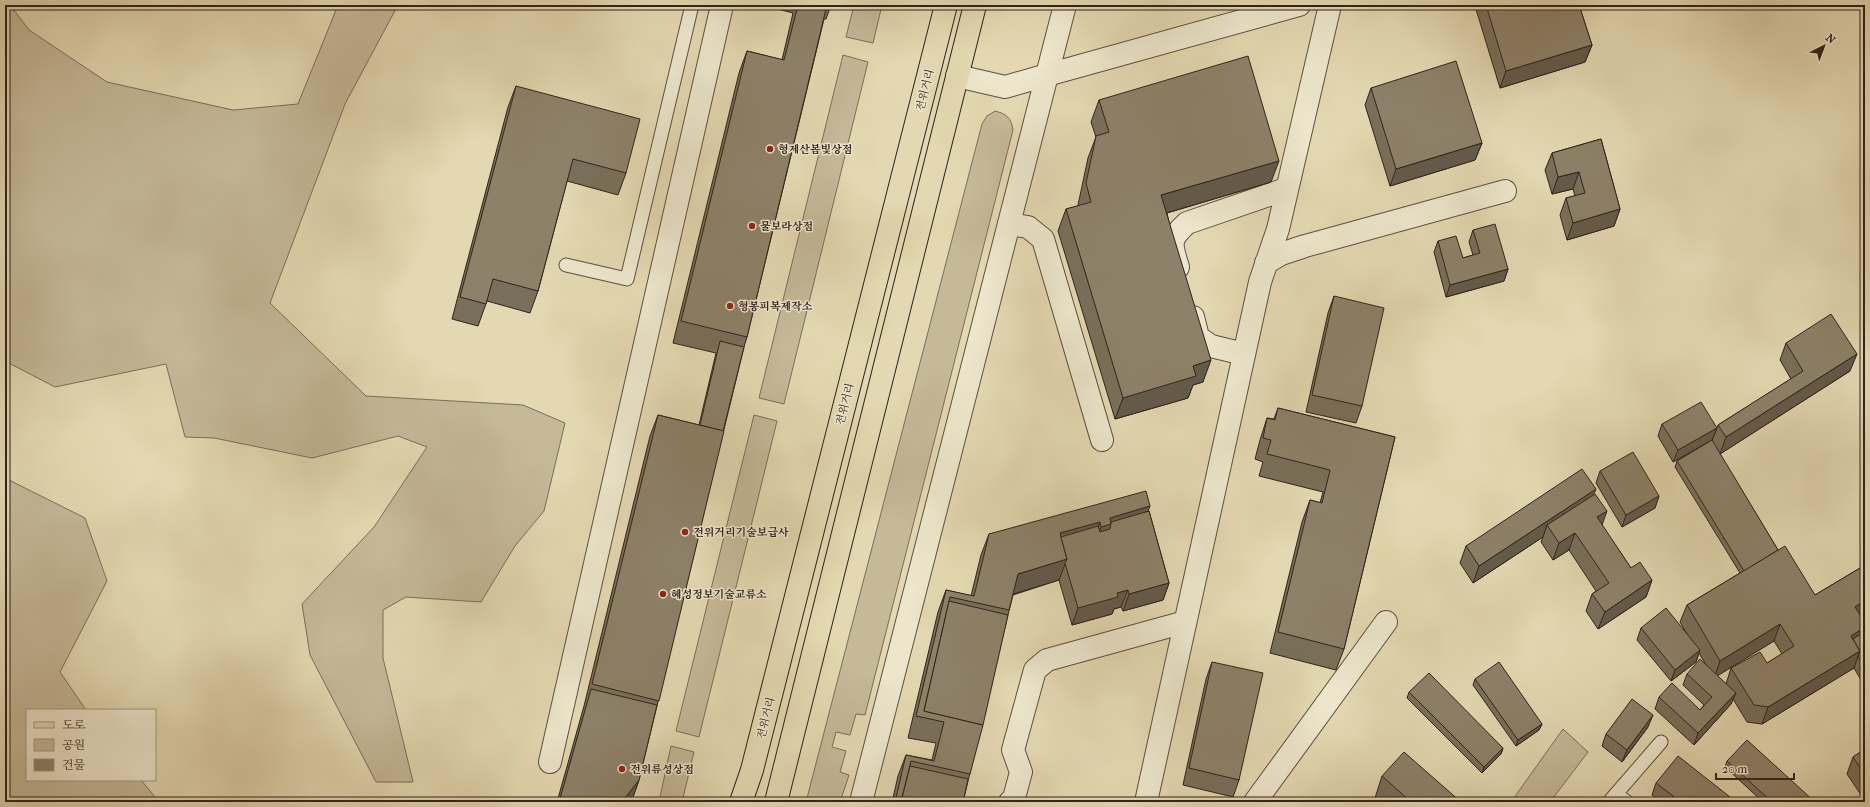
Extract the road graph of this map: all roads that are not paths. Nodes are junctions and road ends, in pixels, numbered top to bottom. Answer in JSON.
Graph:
{"nodes":[{"id":1,"x":692,"y":5,"type":"edge"},
{"id":2,"x":722,"y":5,"type":"edge"},
{"id":3,"x":946,"y":5,"type":"edge"},
{"id":4,"x":975,"y":5,"type":"edge"},
{"id":5,"x":1065,"y":5,"type":"edge"},
{"id":6,"x":1299,"y":5,"type":"edge"},
{"id":7,"x":1330,"y":5,"type":"edge"},
{"id":8,"x":1047,"y":75,"type":"junction"},
{"id":9,"x":957,"y":76,"type":"junction"},
{"id":10,"x":1286,"y":189,"type":"junction"},
{"id":11,"x":1505,"y":191,"type":"dead end"},
{"id":12,"x":1009,"y":224,"type":"junction"},
{"id":13,"x":1266,"y":263,"type":"junction"},
{"id":14,"x":566,"y":265,"type":"dead end"},
{"id":15,"x":1244,"y":354,"type":"junction"},
{"id":16,"x":1102,"y":440,"type":"dead end"},
{"id":17,"x":1185,"y":622,"type":"junction"},
{"id":18,"x":1386,"y":622,"type":"dead end"},
{"id":19,"x":1661,"y":742,"type":"dead end"},
{"id":20,"x":550,"y":762,"type":"dead end"},
{"id":21,"x":1613,"y":798,"type":"edge"},
{"id":22,"x":741,"y":802,"type":"edge"},
{"id":23,"x":776,"y":802,"type":"edge"},
{"id":24,"x":861,"y":802,"type":"edge"},
{"id":25,"x":1010,"y":802,"type":"edge"},
{"id":26,"x":1146,"y":802,"type":"edge"},
{"id":27,"x":1255,"y":802,"type":"edge"},
{"id":28,"x":1627,"y":802,"type":"edge"}],
"edges":[{"from":1,"to":14,"type":"lane"},
{"from":2,"to":20,"type":"street"},
{"from":3,"to":22,"type":"main road","name":"전위거리"},
{"from":4,"to":9,"type":"main road"},
{"from":5,"to":8,"type":"street"},
{"from":6,"to":8,"type":"street"},
{"from":7,"to":10,"type":"street"},
{"from":8,"to":9,"type":"street"},
{"from":8,"to":12,"type":"street"},
{"from":9,"to":23,"type":"main road"},
{"from":10,"to":13,"type":"street"},
{"from":10,"to":15,"type":"street"},
{"from":11,"to":13,"type":"street"},
{"from":12,"to":16,"type":"street"},
{"from":12,"to":24,"type":"street"},
{"from":13,"to":15,"type":"street"},
{"from":15,"to":17,"type":"street"},
{"from":17,"to":25,"type":"street"},
{"from":17,"to":26,"type":"street"},
{"from":18,"to":27,"type":"street"},
{"from":19,"to":21,"type":"lane"},
{"from":21,"to":28,"type":"lane"}]}
